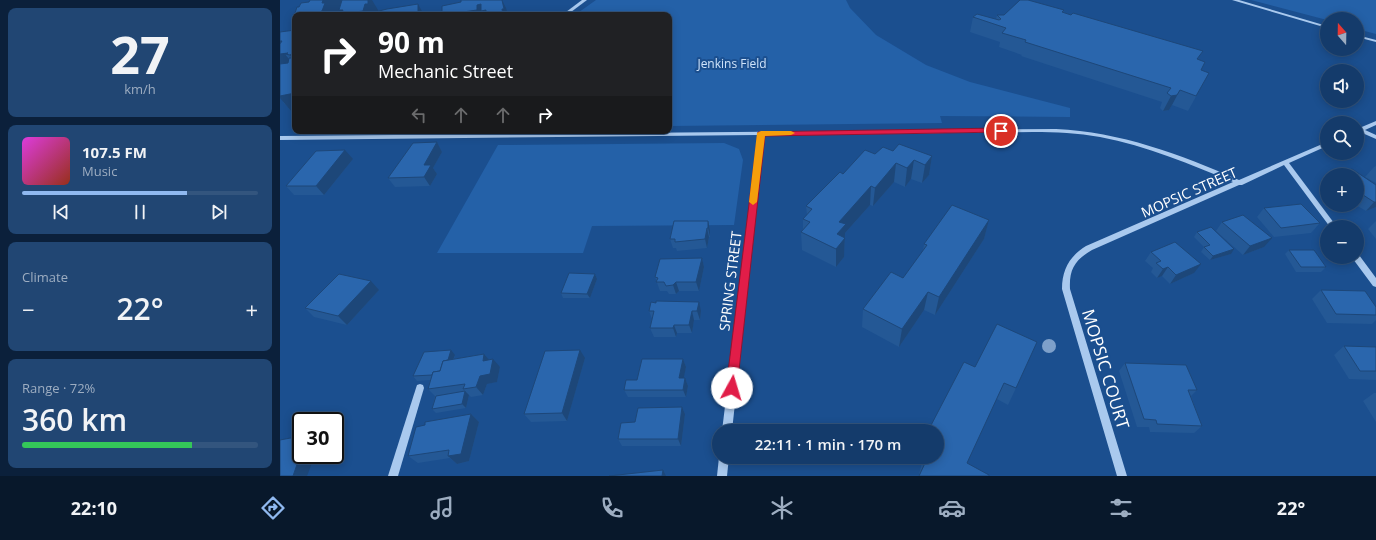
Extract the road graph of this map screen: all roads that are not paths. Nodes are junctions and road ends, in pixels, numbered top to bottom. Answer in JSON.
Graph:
{"nodes":[{"id":1,"x":585,"y":0,"type":"edge"},
{"id":2,"x":1234,"y":0,"type":"edge"},
{"id":3,"x":568,"y":12,"type":"edge"},
{"id":4,"x":1320,"y":25,"type":"edge"},
{"id":5,"x":1364,"y":38,"type":"edge"},
{"id":6,"x":1376,"y":41,"type":"edge"},
{"id":7,"x":1376,"y":123,"type":"edge"},
{"id":8,"x":1364,"y":128,"type":"edge"},
{"id":9,"x":1364,"y":132,"type":"edge"},
{"id":10,"x":672,"y":133,"type":"edge"},
{"id":11,"x":761,"y":133,"type":"junction"},
{"id":12,"x":488,"y":134,"type":"edge"},
{"id":13,"x":280,"y":138,"type":"edge"},
{"id":14,"x":1376,"y":138,"type":"edge"},
{"id":15,"x":1320,"y":147,"type":"edge"},
{"id":16,"x":1286,"y":162,"type":"junction"},
{"id":17,"x":1240,"y":183,"type":"junction"},
{"id":18,"x":1329,"y":220,"type":"edge"},
{"id":19,"x":1361,"y":264,"type":"edge"},
{"id":20,"x":1067,"y":270,"type":"joint"},
{"id":21,"x":1376,"y":284,"type":"edge"},
{"id":22,"x":420,"y":388,"type":"dead end"},
{"id":23,"x":728,"y":424,"type":"edge"},
{"id":24,"x":723,"y":464,"type":"edge"},
{"id":25,"x":393,"y":476,"type":"edge"},
{"id":26,"x":722,"y":476,"type":"edge"},
{"id":27,"x":1122,"y":476,"type":"edge"}],
"edges":[{"from":1,"to":3,"type":"street"},
{"from":2,"to":4,"type":"street"},
{"from":5,"to":6,"type":"street"},
{"from":7,"to":8,"type":"street"},
{"from":9,"to":14,"type":"street"},
{"from":10,"to":11,"type":"street"},
{"from":11,"to":17,"type":"street"},
{"from":11,"to":23,"type":"street","name":"SPRING STREET"},
{"from":12,"to":13,"type":"street"},
{"from":15,"to":16,"type":"street","name":"MOPSIC STREET"},
{"from":16,"to":17,"type":"street","name":"MOPSIC STREET"},
{"from":16,"to":18,"type":"street"},
{"from":17,"to":20,"type":"street","name":"MOPSIC STREET"},
{"from":19,"to":21,"type":"street"},
{"from":20,"to":27,"type":"street","name":"MOPSIC COURT"},
{"from":22,"to":25,"type":"street"},
{"from":24,"to":26,"type":"street"}]}
